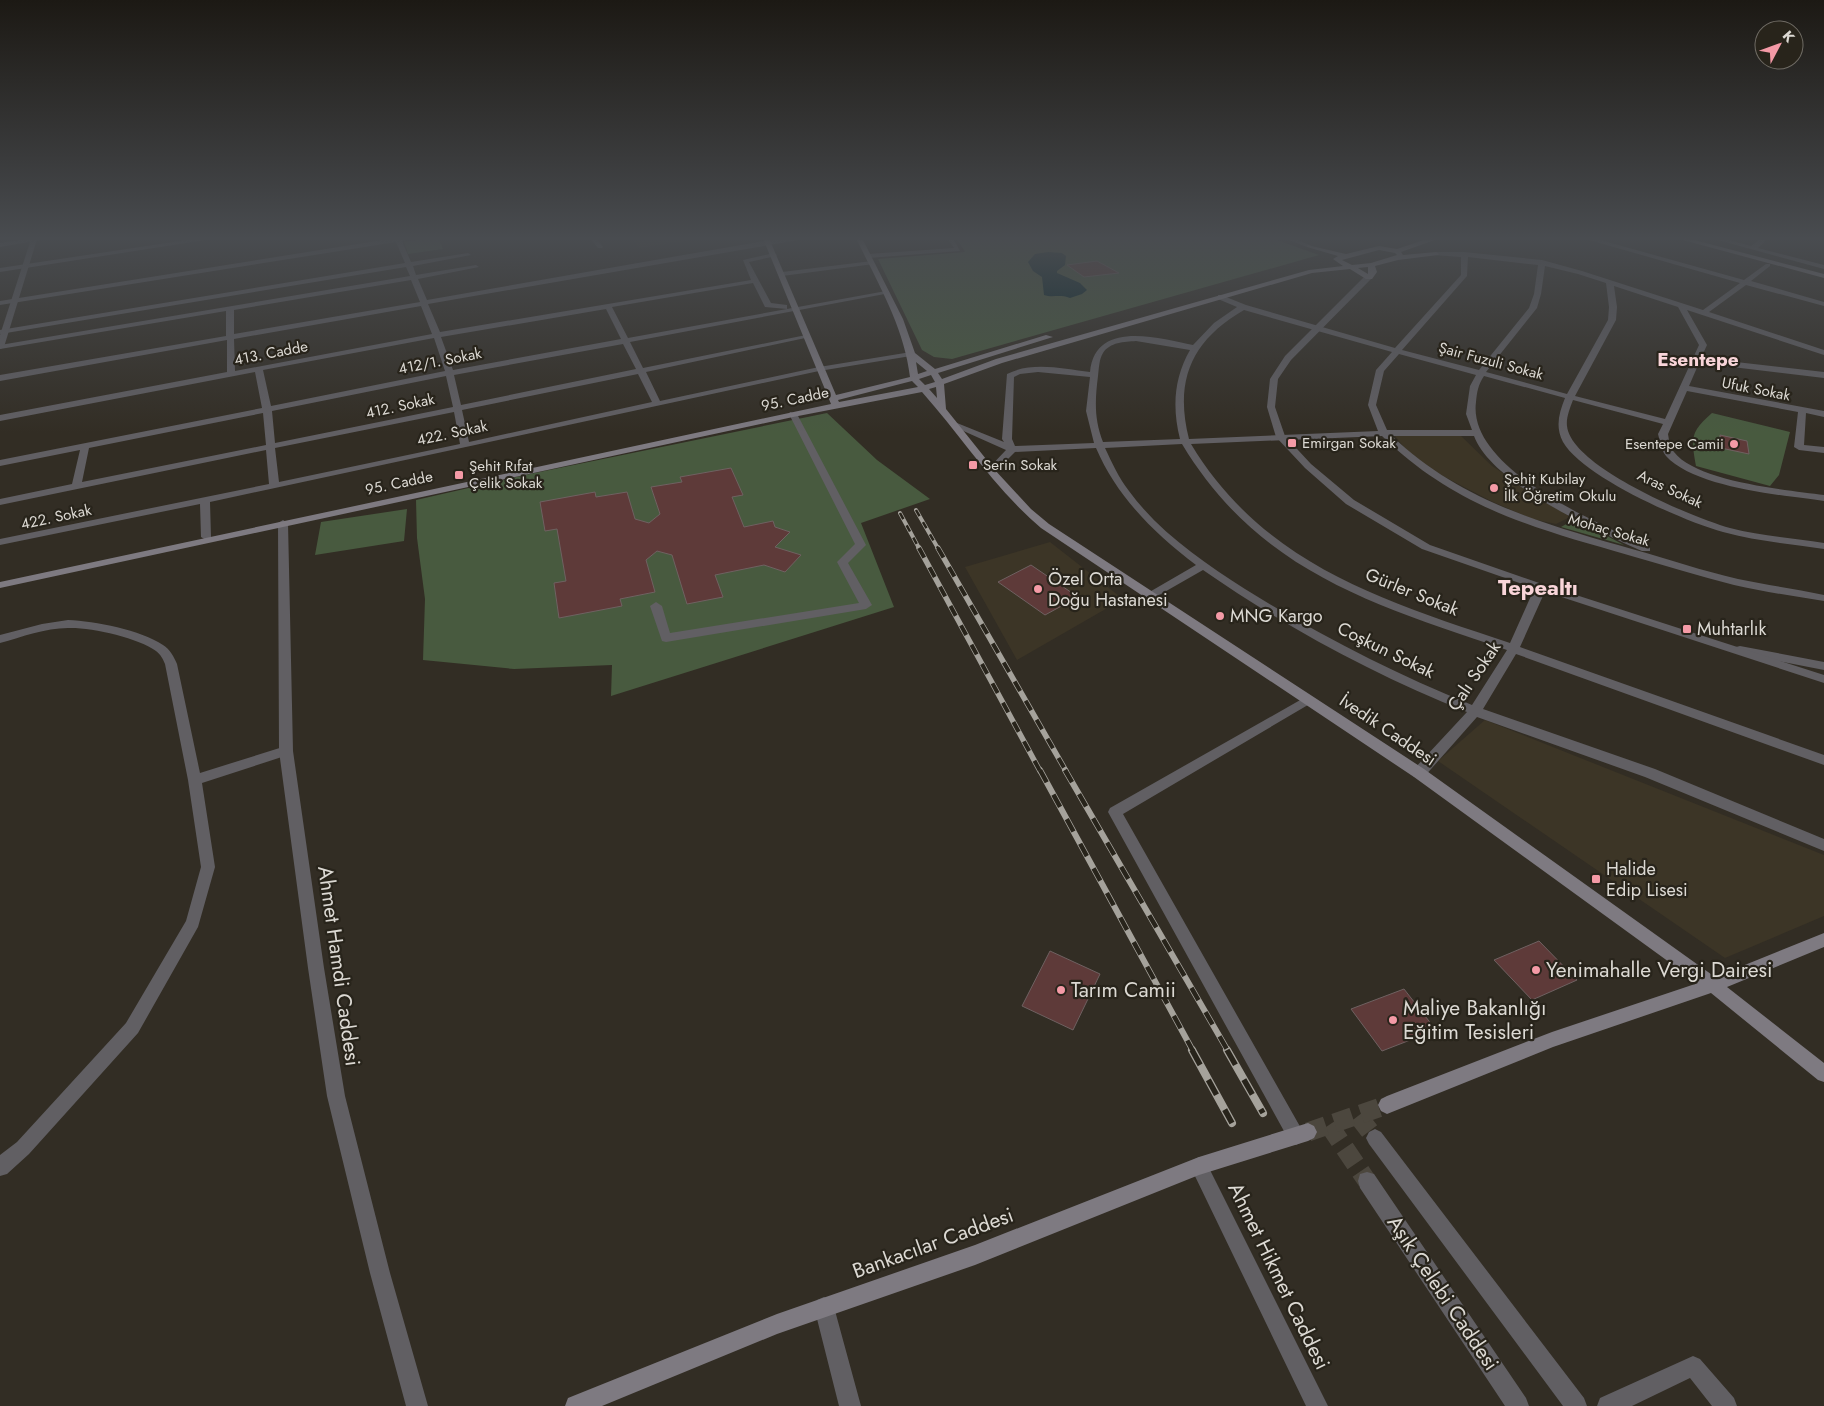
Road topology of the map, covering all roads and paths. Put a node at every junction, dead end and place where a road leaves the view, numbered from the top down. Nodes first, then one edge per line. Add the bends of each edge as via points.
1 (13, 302) edge
2 (187, 302) edge
3 (269, 302) edge
4 (437, 302) edge
5 (634, 302) edge
6 (766, 302) edge
7 (791, 302) edge
8 (836, 302) edge
9 (890, 302) edge
10 (1177, 302) edge
11 (1205, 302) edge
12 (1231, 302) edge
13 (1343, 302) edge
14 (1441, 302) edge
15 (1536, 302) edge
16 (1612, 302) edge
17 (1668, 302) edge
18 (1719, 302) edge
19 (424, 304) junction
20 (608, 306) junction
21 (1682, 306) junction
22 (1243, 307) junction
23 (230, 308) junction
24 (794, 309) junction
25 (1704, 313) junction
26 (1315, 329) junction
27 (3, 332) edge
28 (1098, 332) junction
29 (437, 335) junction
30 (806, 337) junction
31 (230, 338) junction
32 (624, 339) junction
33 (1116, 340) junction
34 (0, 347) edge
35 (1194, 348) junction
36 (1398, 350) junction
37 (1824, 353) edge
38 (911, 354) junction
39 (1697, 360) junction
40 (259, 369) junction
41 (819, 369) junction
42 (638, 370) junction
43 (933, 371) junction
44 (450, 373) junction
45 (1484, 373) junction
46 (231, 375) junction
47 (1094, 375) junction
48 (1824, 375) edge
49 (0, 378) edge
50 (914, 378) junction
51 (942, 384) junction
52 (1684, 388) junction
53 (922, 389) junction
54 (1570, 397) junction
55 (833, 402) junction
56 (657, 403) junction
57 (457, 408) junction
58 (942, 409) junction
59 (267, 410) junction
60 (1802, 412) junction
61 (793, 414) junction
62 (1824, 414) edge
63 (0, 418) edge
64 (1668, 423) junction
65 (954, 425) junction
66 (1384, 433) junction
67 (1476, 433) junction
68 (1281, 437) junction
69 (1186, 442) junction
70 (465, 444) junction
71 (85, 446) junction
72 (1101, 446) junction
73 (271, 447) junction
74 (1012, 449) junction
75 (1824, 450) edge
76 (0, 464) edge
77 (991, 471) junction
78 (274, 486) junction
79 (76, 487) junction
80 (1824, 498) edge
81 (205, 500) junction
82 (0, 502) edge
83 (283, 520) junction
84 (206, 537) junction
85 (0, 542) edge
86 (1824, 546) edge
87 (1674, 563) junction
88 (1202, 566) junction
89 (0, 578) edge
90 (0, 585) edge
91 (1541, 587) junction
92 (1150, 596) junction
93 (1824, 598) edge
94 (656, 606) dead end
95 (0, 639) edge
96 (1514, 648) junction
97 (1738, 649) junction
98 (1824, 666) edge
99 (1824, 679) edge
100 (1309, 700) junction
101 (1475, 711) junction
102 (286, 751) junction
103 (1824, 760) edge
104 (1419, 773) junction
105 (195, 780) junction
106 (1824, 845) edge
107 (1824, 940) edge
108 (1713, 985) junction
109 (1824, 1074) edge
110 (1387, 1105) tunnel mouth
111 (1302, 1134) joint
112 (1375, 1138) tunnel mouth
113 (1199, 1166) junction
114 (0, 1167) edge
115 (1367, 1181) tunnel mouth
116 (824, 1307) junction
117 (417, 1406) edge
118 (576, 1406) edge
119 (850, 1406) edge
120 (1317, 1406) edge
121 (1518, 1406) edge
122 (1576, 1406) edge
123 (1608, 1406) edge
124 (1726, 1406) edge

1 - 27 street
2 - 27 street
3 - 23 street
4 - 19 street
5 - 20 street, 413. Cadde
6 - 24 street via 768,305
7 - 24 main road
8 - 24 street, 412/1. Sokak
9 - 38 main road, İvedik Caddesi
10 - 43 main road
11 - 28 main road
12 - 22 street, Şair Fuzuli Sokak
13 - 26 street
14 - 36 street, Mohaç Sokak
15 - 45 street
16 - 54 street, Aras Sokak via 1613,319
17 - 21 street
18 - 25 street
19 - 29 street
19 - 31 street
20 - 29 street, 413. Cadde
20 - 32 street
21 - 25 street
21 - 39 street via 1703,345
22 - 26 street, Şair Fuzuli Sokak
22 - 35 street, Gürler Sokak via 1212,328
23 - 31 street
23 - 34 street
24 - 30 main road
24 - 32 street, 412/1. Sokak
25 - 37 street
26 - 36 street, Şair Fuzuli Sokak
26 - 68 street via 1274,379 1271,407
27 - 34 street
28 - 33 street
28 - 51 main road via 967,371
29 - 40 street, 413. Cadde
29 - 44 street
30 - 41 main road
30 - 42 street, 412. Sokak
31 - 46 street
31 - 49 street
32 - 42 street
32 - 44 street, 412/1. Sokak
33 - 35 street via 1138,339
33 - 47 street, Coşkun Sokak via 1104,345 1096,356
35 - 69 street, Gürler Sokak via 1185,365 1177,396
36 - 45 street, Şair Fuzuli Sokak
36 - 66 street, Mohaç Sokak via 1380,370 1372,405
38 - 41 street, 422. Sokak
38 - 43 main road
38 - 50 main road, İvedik Caddesi
39 - 48 street
39 - 52 street
40 - 46 street, 413. Cadde
40 - 59 street
41 - 55 main road
41 - 56 street, 422. Sokak
42 - 56 street
42 - 57 street, 412. Sokak
43 - 50 main road
43 - 51 main road
44 - 57 street
44 - 59 street, 412/1. Sokak
45 - 54 street, Şair Fuzuli Sokak
45 - 67 street via 1474,385 1469,407
46 - 63 street, 413. Cadde
47 - 72 street, Coşkun Sokak via 1091,418
47 - 74 street via 1030,369 1016,371 1010,376 1007,439
50 - 53 main road, İvedik Caddesi
50 - 55 main road, 95. Cadde
51 - 53 main road
51 - 58 main road
52 - 60 street, Ufuk Sokak
52 - 64 street
53 - 55 main road, 95. Cadde
53 - 58 main road, İvedik Caddesi
54 - 64 street, Şair Fuzuli Sokak
54 - 86 street, Aras Sokak via 1562,427 1568,444 1603,474 1665,507 1726,530
55 - 61 main road, 95. Cadde
55 - 83 main road, 95. Cadde
56 - 70 street, 422. Sokak
57 - 70 street
57 - 73 street, 412. Sokak
58 - 65 main road, İvedik Caddesi
59 - 71 street, 412/1. Sokak
59 - 73 street
60 - 62 street, Ufuk Sokak
60 - 75 street via 1799,447
61 - 83 main road, 95. Cadde
61 - 94 street via 861,545 842,562 866,605 666,638
64 - 80 street via 1663,434 1670,453 1687,467 1718,479 1765,490
65 - 74 street
65 - 77 main road, İvedik Caddesi
66 - 67 street
66 - 68 street
66 - 87 street, Mohaç Sokak via 1410,458 1458,491 1508,514
67 - 87 street via 1496,462 1526,486 1578,518
68 - 69 street
68 - 91 street via 1308,466 1350,502 1426,547
69 - 72 street
69 - 96 street, Gürler Sokak via 1218,490 1279,548 1328,576 1379,598
70 - 78 street, 422. Sokak
71 - 76 street, 412/1. Sokak
71 - 79 street
72 - 74 street
72 - 88 street, Coşkun Sokak via 1132,501
73 - 78 street
73 - 79 street, 412. Sokak
74 - 77 street
77 - 92 main road, İvedik Caddesi via 1045,526
78 - 81 street, 422. Sokak
79 - 82 street, 412. Sokak
81 - 84 street
81 - 85 street, 422. Sokak
83 - 84 main road, 95. Cadde
83 - 102 street, Ahmet Hamdi Caddesi
84 - 89 main road, 95. Cadde
84 - 90 main road, 95. Cadde
87 - 93 street, Mohaç Sokak via 1737,582
88 - 92 street
88 - 101 street, Coşkun Sokak via 1298,626 1364,661
91 - 96 street, Çalı Sokak
91 - 97 street
92 - 100 main road, İvedik Caddesi
95 - 105 street via 69,624 125,635 160,648 171,664
96 - 101 street, Çalı Sokak
96 - 103 street, Gürler Sokak via 1705,714
97 - 98 street
97 - 99 street
100 - 104 main road, İvedik Caddesi
100 - 111 street via 1115,812
101 - 104 street, Çalı Sokak
101 - 106 street, Coşkun Sokak via 1649,773
102 - 105 street
102 - 117 street, Ahmet Hamdi Caddesi via 336,1096
104 - 108 main road, İvedik Caddesi
105 - 114 street via 208,867 193,922 132,1028 23,1148
107 - 108 main road
108 - 109 main road, İvedik Caddesi
108 - 110 main road via 1552,1040
111 - 113 main road, Bankacılar Caddesi
112 - 122 street
113 - 116 main road, Bankacılar Caddesi via 975,1255
113 - 120 street, Ahmet Hikmet Caddesi
115 - 121 street, Aşık Çelebi Caddesi
116 - 118 main road, Bankacılar Caddesi
116 - 119 street
123 - 124 street via 1693,1366

